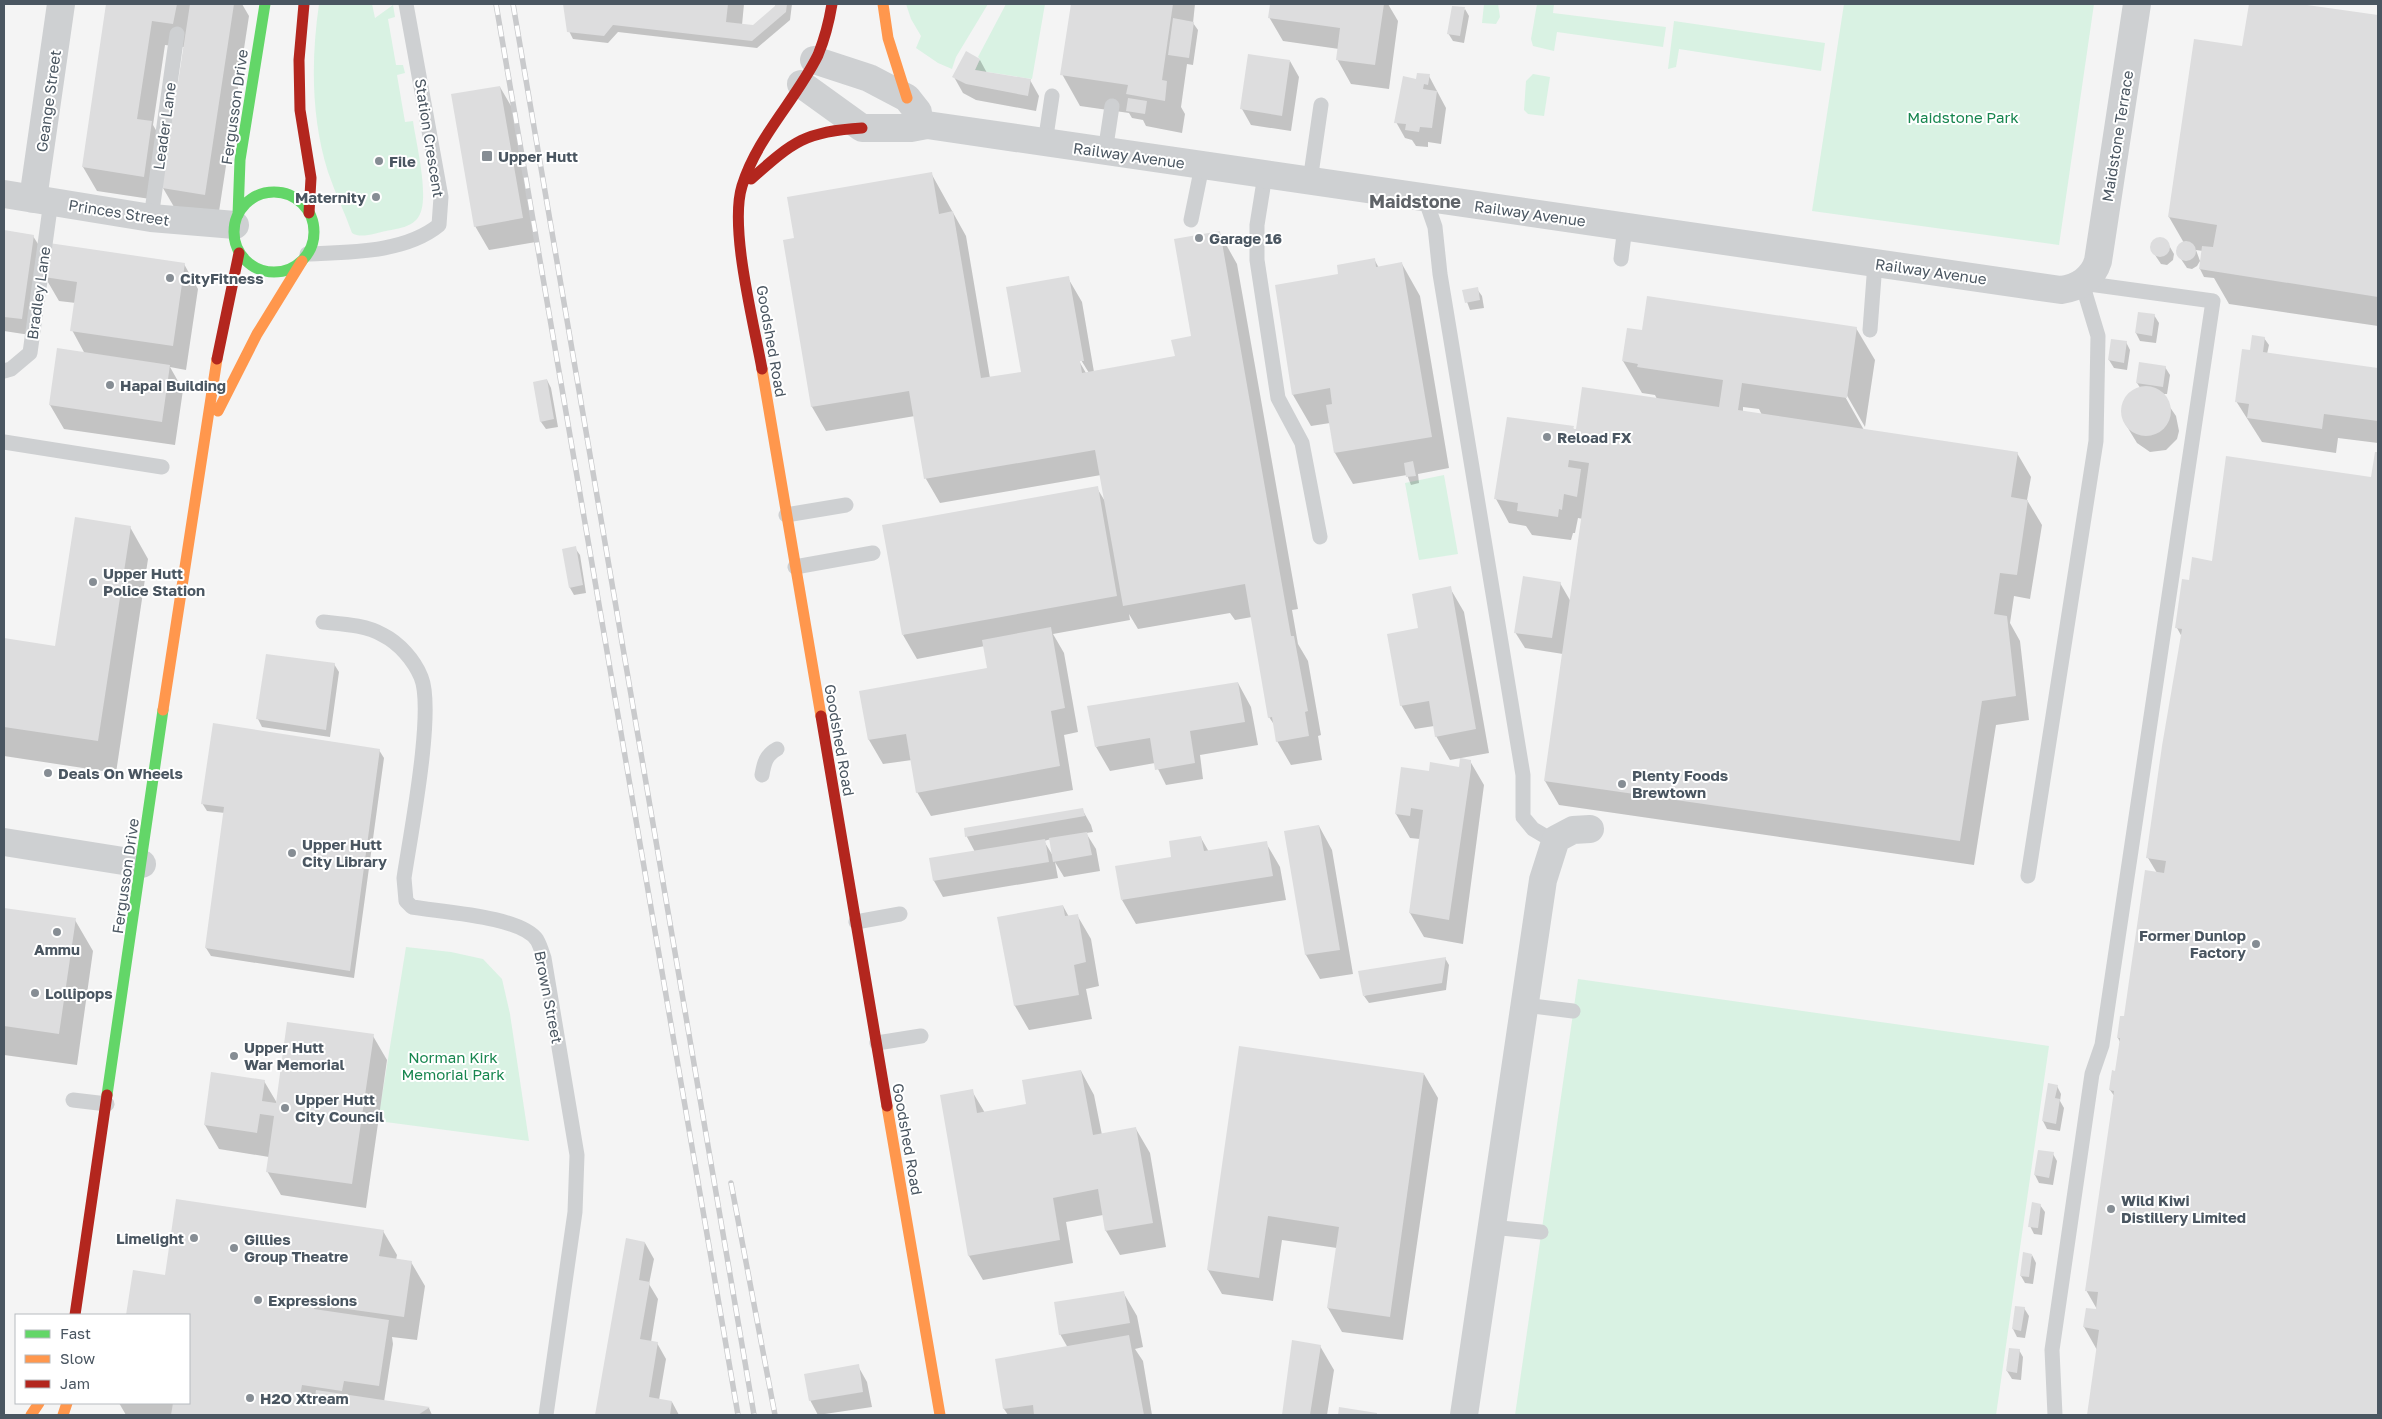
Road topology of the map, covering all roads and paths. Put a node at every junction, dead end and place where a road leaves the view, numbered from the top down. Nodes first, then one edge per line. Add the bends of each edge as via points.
1 (61, 4) edge
2 (265, 4) edge
3 (304, 4) edge
4 (406, 4) edge
5 (832, 4) edge
6 (883, 4) edge
7 (2137, 4) edge
8 (177, 34) dead end
9 (814, 60) junction
10 (801, 84) junction
11 (1052, 96) dead end
12 (908, 98) junction
13 (1320, 105) dead end
14 (1112, 106) dead end
15 (927, 124) junction
16 (862, 128) junction
17 (1045, 143) junction
18 (1105, 152) junction
19 (1202, 166) junction
20 (1265, 175) junction
21 (1310, 181) junction
22 (742, 187) junction
23 (4, 194) edge
24 (1424, 198) junction
25 (42, 200) junction
26 (309, 213) junction
27 (151, 218) junction
28 (236, 220) junction
29 (1191, 220) dead end
30 (1625, 227) junction
31 (239, 253) junction
32 (304, 258) junction
33 (1621, 259) dead end
34 (1875, 262) junction
35 (2089, 275) junction
36 (1870, 330) dead end
37 (4, 371) edge
38 (4, 442) edge
39 (205, 442) junction
40 (162, 467) dead end
41 (846, 504) dead end
42 (786, 515) junction
43 (1320, 537) dead end
44 (873, 554) dead end
45 (795, 567) junction
46 (324, 622) dead end
47 (777, 749) dead end
48 (762, 775) dead end
49 (1590, 828) dead end
50 (4, 842) edge
51 (1555, 842) junction
52 (142, 864) junction
53 (2028, 876) dead end
54 (900, 914) dead end
55 (856, 922) junction
56 (1524, 1005) junction
57 (1573, 1011) dead end
58 (922, 1036) dead end
59 (877, 1043) junction
60 (73, 1100) dead end
61 (107, 1104) junction
62 (1491, 1226) junction
63 (1541, 1232) dead end
64 (75, 1314) edge
65 (38, 1404) edge
66 (31, 1415) edge
67 (546, 1415) edge
68 (940, 1415) edge
69 (1464, 1415) edge
70 (2055, 1415) edge

1 - 25 street, Geange Street
2 - 28 main road, Fergusson Drive via 240,160
3 - 26 main road via 298,60 300,110 311,178
4 - 32 lane, Station Crescent via 441,197 439,225 420,238 371,250
5 - 9 main road, Goodshed Road via 826,34
6 - 12 main road via 888,38
7 - 35 street, Maidstone Terrace
8 - 27 lane, Leader Lane
9 - 10 main road, Goodshed Road
9 - 12 street via 869,78
10 - 16 street
10 - 22 main road, Goodshed Road via 752,162
11 - 17 lane
12 - 15 street
13 - 21 lane
14 - 18 lane
15 - 16 street, Railway Avenue via 911,128
15 - 17 street, Railway Avenue
16 - 22 main road via 830,129 796,140
17 - 18 street, Railway Avenue
18 - 19 street, Railway Avenue
19 - 20 street, Railway Avenue
19 - 29 lane
20 - 21 street, Railway Avenue
20 - 43 lane via 1258,219 1257,260 1278,398 1302,442
21 - 24 street, Railway Avenue
22 - 42 main road, Goodshed Road via 739,210 741,252
23 - 25 street, Princes Street
24 - 30 street, Railway Avenue
24 - 51 lane via 1435,226 1440,274 1523,775 1523,817 1533,829
25 - 27 street, Princes Street
25 - 37 lane, Bradley Lane via 30,353
26 - 28 main road via 287,194 272,192 246,203
26 - 32 main road via 314,234
27 - 28 street, Princes Street
28 - 31 main road via 234,235
30 - 33 lane
30 - 34 street, Railway Avenue
31 - 32 main road via 252,266 269,272 287,270
31 - 39 main road, Fergusson Drive via 217,357
32 - 39 main road, Fergusson Drive via 242,361
34 - 35 street, Railway Avenue via 2051,289 2068,289
34 - 36 lane
35 - 53 lane via 2098,336 2096,441
35 - 70 lane via 2213,301 2102,1045 2092,1074 2052,1350
38 - 40 lane
39 - 52 main road, Fergusson Drive
41 - 42 lane
42 - 45 main road, Goodshed Road
44 - 45 lane
45 - 55 main road, Goodshed Road
46 - 67 lane, Brown Street via 383,634 405,652 422,677 425,703 423,741 404,878 406,901 412,907 502,921 522,929 536,939 544,958 577,1155 575,1212
47 - 48 lane via 765,760
49 - 51 street via 1573,830
50 - 52 street
51 - 56 street via 1543,880
52 - 61 main road, Fergusson Drive
54 - 55 lane
55 - 59 main road, Goodshed Road
56 - 57 lane
56 - 62 street
58 - 59 lane
59 - 68 main road, Goodshed Road
60 - 61 lane
61 - 64 main road, Fergusson Drive
62 - 63 lane
62 - 69 street
65 - 66 main road

